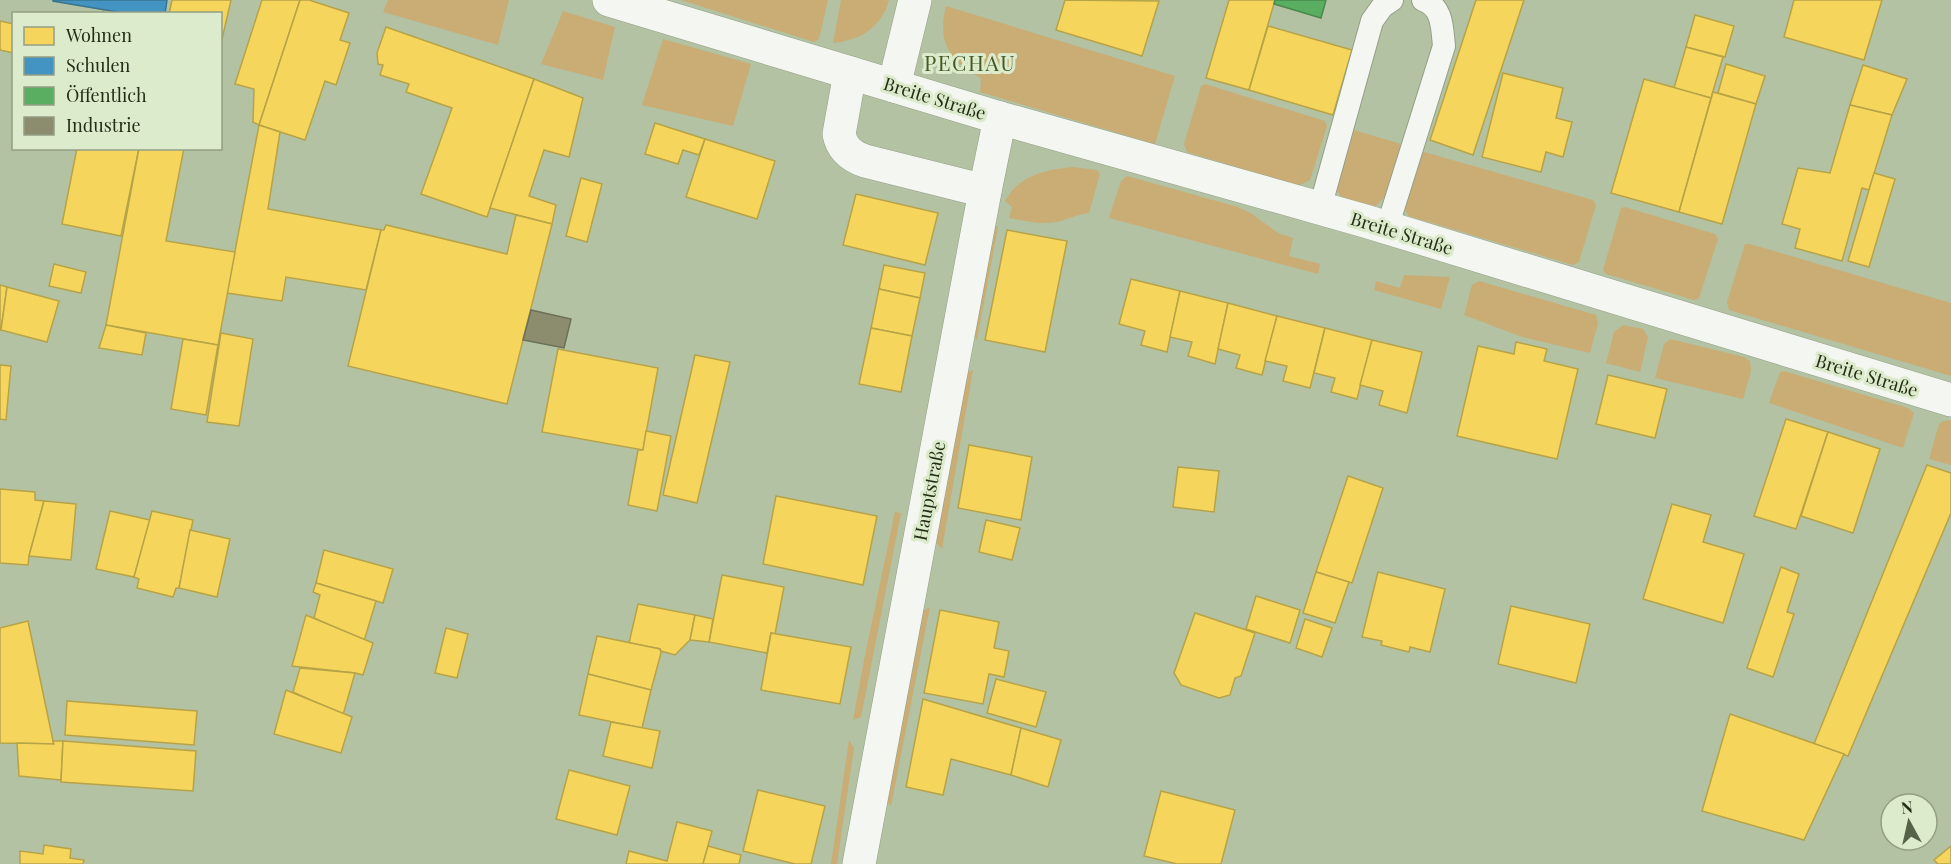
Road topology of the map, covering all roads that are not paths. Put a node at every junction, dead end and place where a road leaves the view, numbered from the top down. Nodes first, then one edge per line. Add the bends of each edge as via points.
1 (609, 0) edge
2 (915, 0) edge
3 (1392, 0) edge
4 (1424, 0) edge
5 (850, 74) junction
6 (894, 86) junction
7 (1000, 118) junction
8 (985, 191) junction
9 (1320, 208) junction
10 (1387, 228) junction
11 (1951, 400) edge
12 (859, 864) edge

1 - 5 street, Breite Straße
2 - 6 street
3 - 9 lane via 1372,21
4 - 10 lane via 1441,16 1444,46
5 - 6 street, Breite Straße
5 - 8 street via 840,134 847,151 865,161
6 - 7 street, Breite Straße
7 - 8 street, Hauptstraße
7 - 9 street, Breite Straße
8 - 12 street, Hauptstraße
9 - 10 street, Breite Straße
10 - 11 street, Breite Straße

